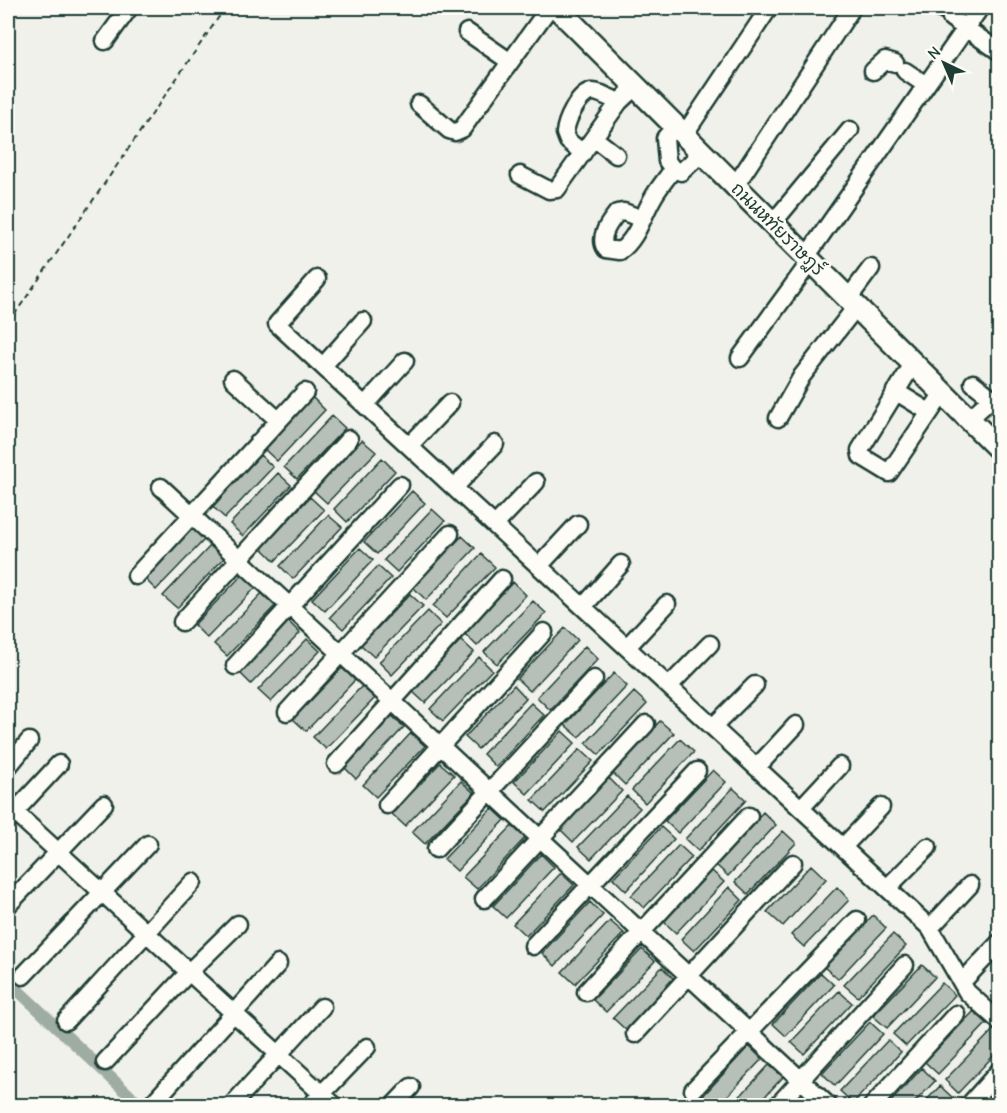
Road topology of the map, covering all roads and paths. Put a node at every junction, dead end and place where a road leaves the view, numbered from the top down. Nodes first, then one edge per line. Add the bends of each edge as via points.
1 (129, 8) edge
2 (225, 8) edge
3 (549, 8) edge
4 (557, 8) edge
5 (769, 8) edge
6 (852, 8) edge
7 (980, 8) edge
8 (943, 11) edge
9 (966, 28) junction
10 (467, 32) dead end
11 (105, 41) dead end
12 (999, 52) edge
13 (510, 61) junction
14 (873, 71) dead end
15 (926, 85) junction
16 (635, 87) junction
17 (619, 102) junction
18 (419, 104) dead end
19 (850, 130) dead end
20 (679, 131) junction
21 (594, 138) junction
22 (583, 153) junction
23 (702, 153) junction
24 (616, 155) dead end
25 (674, 169) junction
26 (520, 175) dead end
27 (735, 186) junction
28 (642, 219) dead end
29 (772, 224) junction
30 (808, 260) junction
31 (871, 268) dead end
32 (317, 279) dead end
33 (852, 303) junction
34 (363, 321) dead end
35 (8, 324) edge
36 (740, 358) dead end
37 (405, 361) dead end
38 (913, 364) junction
39 (323, 366) junction
40 (233, 379) dead end
41 (973, 383) dead end
42 (895, 390) junction
43 (305, 392) dead end
44 (943, 393) junction
45 (996, 399) edge
46 (450, 403) dead end
47 (365, 405) junction
48 (929, 412) junction
49 (778, 418) dead end
50 (969, 419) junction
51 (278, 420) junction
52 (349, 439) dead end
53 (997, 441) edge
54 (495, 444) dead end
55 (409, 446) junction
56 (536, 482) dead end
57 (400, 485) dead end
58 (161, 487) dead end
59 (454, 488) junction
60 (191, 515) junction
61 (495, 525) junction
62 (578, 525) dead end
63 (450, 534) dead end
64 (239, 559) junction
65 (621, 564) dead end
66 (539, 566) junction
67 (136, 576) dead end
68 (502, 579) dead end
69 (667, 604) dead end
70 (290, 606) junction
71 (583, 607) junction
72 (182, 622) dead end
73 (544, 632) dead end
74 (710, 644) dead end
75 (627, 647) junction
76 (341, 653) junction
77 (235, 666) dead end
78 (594, 679) dead end
79 (754, 685) dead end
80 (669, 686) junction
81 (392, 701) junction
82 (287, 712) dead end
83 (646, 724) dead end
84 (796, 725) dead end
85 (713, 727) junction
86 (28, 741) dead end
87 (441, 746) junction
88 (59, 764) dead end
89 (336, 764) dead end
90 (840, 766) dead end
91 (8, 767) edge
92 (757, 767) junction
93 (697, 771) dead end
94 (489, 791) junction
95 (104, 804) dead end
96 (387, 805) dead end
97 (881, 807) dead end
98 (801, 808) junction
99 (10, 813) edge
100 (749, 816) dead end
101 (541, 838) junction
102 (148, 844) dead end
103 (843, 847) junction
104 (928, 847) dead end
105 (436, 849) dead end
106 (58, 851) junction
107 (793, 863) dead end
108 (193, 882) dead end
109 (590, 884) junction
110 (970, 885) dead end
111 (887, 888) junction
112 (103, 891) junction
113 (484, 899) dead end
114 (8, 905) edge
115 (857, 920) dead end
116 (238, 924) dead end
117 (930, 928) junction
118 (146, 931) junction
119 (641, 932) junction
120 (999, 942) edge
121 (533, 946) dead end
122 (278, 964) dead end
123 (905, 965) dead end
124 (190, 971) junction
125 (24, 976) dead end
126 (689, 976) junction
127 (962, 982) junction
128 (586, 992) dead end
129 (322, 1007) dead end
130 (234, 1012) junction
131 (956, 1014) dead end
132 (66, 1021) dead end
133 (999, 1022) edge
134 (749, 1031) junction
135 (635, 1035) dead end
136 (367, 1047) dead end
137 (278, 1053) junction
138 (105, 1062) dead end
139 (999, 1070) edge
140 (801, 1079) junction
141 (411, 1087) dead end
142 (693, 1090) dead end
143 (322, 1093) junction
144 (153, 1104) dead end
145 (231, 1106) edge
146 (310, 1106) edge
147 (335, 1106) edge
148 (393, 1106) edge
149 (777, 1106) edge
150 (829, 1106) edge
151 (872, 1106) edge
152 (968, 1106) edge

1 - 11 street
2 - 35 path
3 - 13 street
4 - 16 main road, ถนนหทัยราษฎร์
5 - 20 street
6 - 27 street
7 - 9 street
8 - 9 street
9 - 12 street
9 - 15 street
10 - 13 street
13 - 18 street via 462,129 449,130
14 - 15 street via 885,60
15 - 30 street
16 - 17 street
16 - 20 main road, ถนนหทัยราษฎร์
17 - 21 street
17 - 22 street via 596,92 581,99 565,133 568,141
19 - 29 street
20 - 23 main road, ถนนหทัยราษฎร์
20 - 25 street via 665,138 667,160
21 - 22 street
21 - 24 street
22 - 26 street via 557,189 549,190
23 - 25 street via 681,172
23 - 27 main road, ถนนหทัยราษฎร์
25 - 28 street
27 - 29 main road, ถนนหทัยราษฎร์
29 - 30 main road, ถนนหทัยราษฎร์
30 - 33 main road, ถนนหทัยราษฎร์
30 - 36 street
31 - 33 street
32 - 39 street via 277,324
33 - 38 main road, ถนนหทัยราษฎร์
33 - 49 street
34 - 39 street
37 - 47 street
38 - 42 street
38 - 44 main road, ถนนหทัยราษฎร์
39 - 47 street
40 - 51 street
41 - 45 street
42 - 48 street
42 - 48 street via 858,453 885,472 892,470
43 - 51 street
44 - 48 street
44 - 50 main road, ถนนหทัยราษฎร์
45 - 50 street
46 - 55 street
47 - 55 street
50 - 53 main road, ถนนหทัยราษฎร์
51 - 60 street
52 - 64 street
54 - 59 street
55 - 59 street
56 - 61 street
57 - 70 street
58 - 60 street
59 - 61 street
60 - 64 street
60 - 67 street
61 - 66 street
62 - 66 street
63 - 76 street
64 - 70 street
64 - 72 street
65 - 71 street
66 - 71 street
68 - 81 street
69 - 75 street
70 - 76 street
70 - 77 street
71 - 75 street
73 - 87 street
74 - 80 street
75 - 80 street
76 - 81 street
76 - 82 street
78 - 94 street
79 - 85 street
80 - 85 street
81 - 87 street
81 - 89 street
83 - 101 street
84 - 92 street
85 - 92 street
86 - 91 street
87 - 94 street
87 - 96 street
88 - 99 street
90 - 98 street
92 - 98 street
93 - 109 street
94 - 101 street
94 - 105 street
95 - 106 street
97 - 103 street
98 - 103 street
99 - 106 street
100 - 119 street
101 - 109 street
101 - 113 street
102 - 112 street
103 - 111 street
104 - 111 street
106 - 112 street
106 - 114 street
107 - 126 street
108 - 118 street
109 - 119 street
109 - 121 street
110 - 117 street
111 - 117 street
112 - 118 street
112 - 125 street
115 - 134 street
116 - 124 street
117 - 127 street
118 - 124 street
118 - 132 street
119 - 126 street
119 - 128 street
120 - 127 street
122 - 130 street
123 - 140 street
124 - 130 street
124 - 138 street
126 - 134 street
126 - 135 street
127 - 133 street via 967,992
129 - 137 street
130 - 137 street
130 - 144 street
131 - 151 street
134 - 140 street
134 - 142 street
136 - 143 street
137 - 143 street
137 - 145 street
139 - 152 street
140 - 149 street
140 - 150 street
141 - 148 street
143 - 146 street
143 - 147 street

